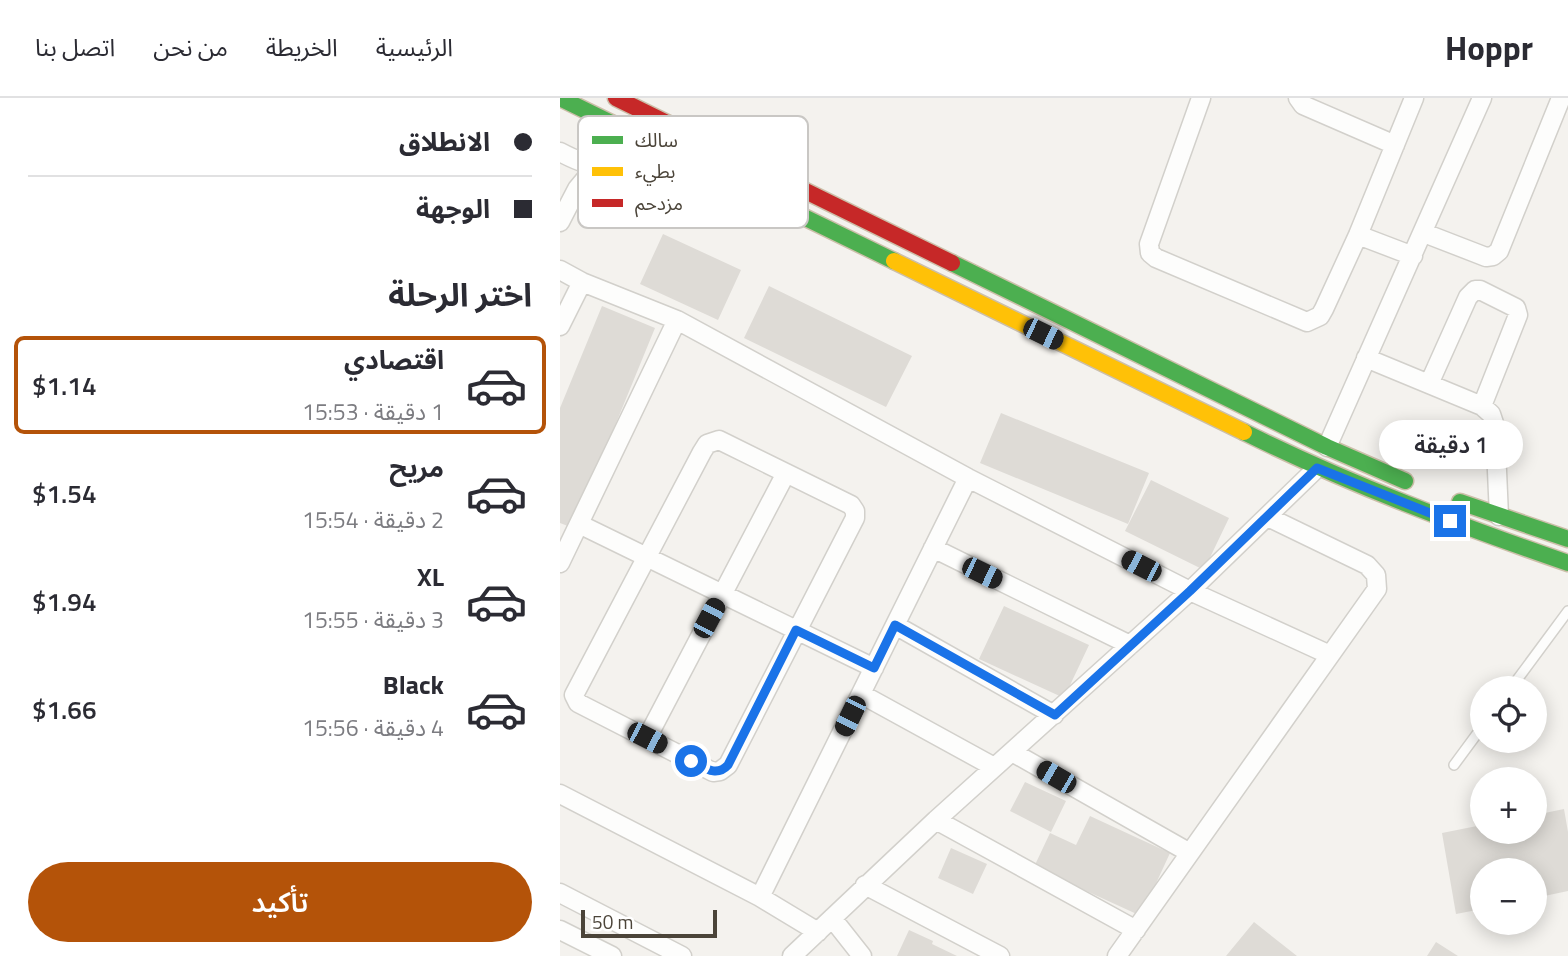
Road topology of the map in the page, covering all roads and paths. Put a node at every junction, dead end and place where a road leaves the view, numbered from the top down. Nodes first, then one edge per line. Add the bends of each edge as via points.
1 (560, 98) edge
2 (616, 98) edge
3 (1201, 98) edge
4 (1298, 98) edge
5 (1414, 98) edge
6 (1482, 98) edge
7 (1561, 98) edge
8 (596, 116) edge
9 (653, 116) edge
10 (1395, 145) junction
11 (560, 152) edge
12 (578, 161) edge
13 (578, 188) edge
14 (808, 192) edge
15 (808, 220) edge
16 (560, 222) edge
17 (1423, 233) junction
18 (1358, 235) junction
19 (1413, 256) junction
20 (560, 270) edge
21 (582, 282) junction
22 (677, 320) junction
23 (560, 326) edge
24 (1366, 358) junction
25 (1429, 384) junction
26 (1482, 406) junction
27 (1327, 447) junction
28 (1317, 468) junction
29 (786, 473) junction
30 (968, 478) junction
31 (1415, 485) dead end
32 (1451, 498) dead end
33 (1499, 516) junction
34 (1268, 517) junction
35 (579, 524) junction
36 (1568, 539) edge
37 (933, 548) junction
38 (645, 557) junction
39 (560, 563) edge
40 (1568, 563) edge
41 (1190, 591) junction
42 (722, 594) junction
43 (1568, 611) edge
44 (895, 625) junction
45 (796, 630) junction
46 (1130, 645) junction
47 (1330, 655) junction
48 (874, 668) junction
49 (1520, 676) edge
50 (861, 694) junction
51 (1055, 715) junction
52 (647, 738) junction
53 (1470, 743) edge
54 (1012, 751) junction
55 (1454, 765) dead end
56 (994, 767) junction
57 (560, 794) edge
58 (936, 820) junction
59 (1190, 853) junction
60 (865, 885) junction
61 (560, 893) edge
62 (760, 897) junction
63 (832, 918) junction
64 (560, 930) edge
65 (1136, 930) junction
66 (818, 932) junction
67 (612, 956) edge
68 (682, 956) edge
69 (792, 956) edge
70 (862, 956) edge
71 (1000, 956) edge
72 (1117, 956) edge

1 - 8 highway
2 - 9 highway
3 - 18 street via 1149,244 1152,256 1307,322 1320,316
4 - 10 street via 1303,105
5 - 10 street
6 - 17 street
7 - 17 street via 1499,251 1486,257
10 - 18 street
11 - 12 street
13 - 16 street
14 - 27 highway
15 - 28 highway
17 - 19 street
18 - 19 street
19 - 24 street
20 - 21 street
21 - 22 street
21 - 23 street
22 - 30 street
22 - 35 street
24 - 25 street
24 - 27 street
25 - 26 street
25 - 26 street via 1468,298 1480,290 1516,308 1518,315
26 - 33 street via 1495,426
27 - 31 highway
28 - 34 street
28 - 40 highway
29 - 38 street via 727,443 713,441 702,452
29 - 42 street
29 - 45 street via 855,511 851,527
30 - 37 street
30 - 41 street
32 - 33 highway
33 - 36 highway
34 - 41 street
34 - 47 street via 1367,565 1376,575 1377,589
35 - 38 street
35 - 39 street
37 - 44 street
37 - 46 street
38 - 42 street
38 - 52 street via 574,695 578,704
41 - 46 street
41 - 47 street
42 - 45 street
42 - 52 street
43 - 49 lane
44 - 48 street
44 - 51 street
45 - 48 street
45 - 52 street via 723,770 713,772
46 - 51 street
47 - 59 street
48 - 50 street
50 - 56 street
50 - 62 street
51 - 54 street
53 - 55 lane
54 - 56 street
54 - 59 street
56 - 58 street
57 - 62 street
58 - 60 street
58 - 65 street
59 - 65 street
60 - 63 street
60 - 71 street
61 - 68 street
62 - 66 street
63 - 66 street
63 - 70 street
64 - 67 street
65 - 72 street
66 - 69 street

